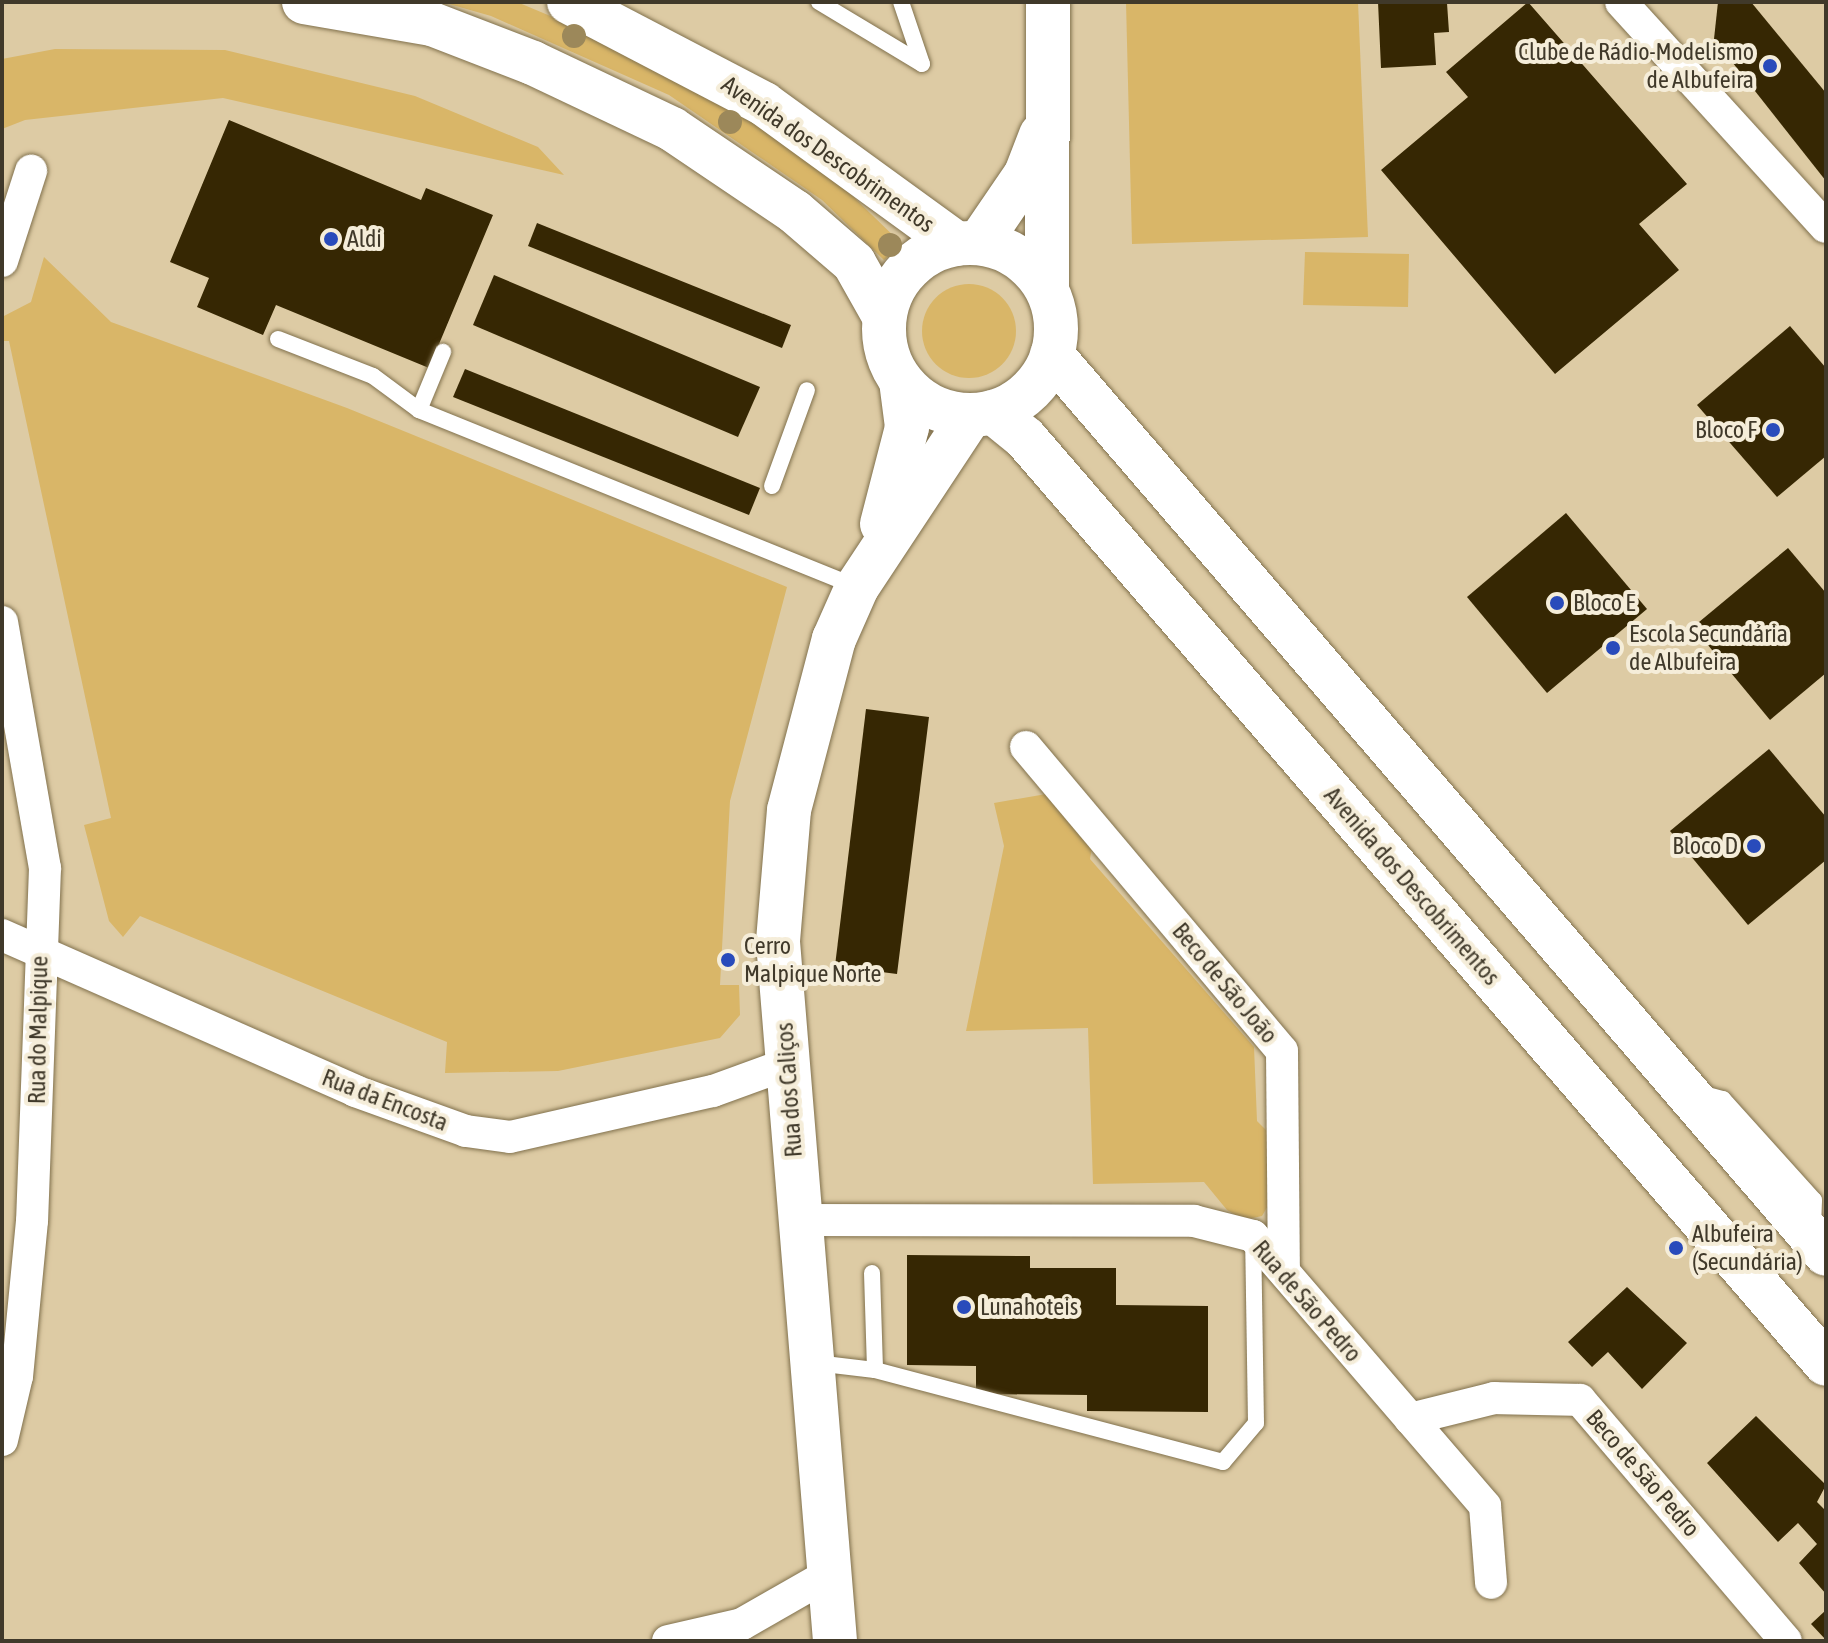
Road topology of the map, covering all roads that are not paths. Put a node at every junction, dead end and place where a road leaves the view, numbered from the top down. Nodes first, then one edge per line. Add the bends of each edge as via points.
1 (304, 2) edge
2 (569, 2) edge
3 (819, 2) edge
4 (901, 2) edge
5 (1048, 2) edge
6 (1621, 2) edge
7 (1045, 125) junction
8 (31, 171) dead end
9 (1826, 227) edge
10 (968, 244) junction
11 (2, 261) edge
12 (1047, 289) junction
13 (884, 316) junction
14 (278, 339) dead end
15 (443, 352) dead end
16 (1052, 355) junction
17 (901, 381) junction
18 (807, 390) dead end
19 (419, 410) junction
20 (982, 414) junction
21 (772, 486) dead end
22 (866, 570) junction
23 (2, 622) edge
24 (1026, 747) dead end
25 (2, 935) edge
26 (40, 947) junction
27 (787, 1064) junction
28 (799, 1220) junction
29 (1253, 1236) junction
30 (1819, 1246) edge
31 (1284, 1271) junction
32 (872, 1273) dead end
33 (812, 1364) junction
34 (1826, 1364) edge
35 (875, 1370) junction
36 (1410, 1419) junction
37 (2, 1440) edge
38 (831, 1573) junction
39 (1491, 1583) dead end
40 (668, 1641) edge
41 (835, 1641) edge
42 (1786, 1641) edge

1 - 13 main road via 432,24 533,63 672,129 795,212 854,263
2 - 10 main road, Avenida dos Descobrimentos via 764,104
3 - 4 lane via 922,64
5 - 7 main road
6 - 9 street
7 - 10 main road via 1026,174
7 - 12 main road
8 - 11 street
10 - 12 main road via 1018,257
10 - 13 main road via 917,260 890,294
12 - 16 main road via 1056,327
13 - 17 main road via 883,339
14 - 19 lane via 373,376
15 - 19 lane
16 - 20 main road via 1029,390
16 - 30 main road
17 - 20 main road via 920,400
17 - 22 main road, Rua dos Caliços via 907,427
18 - 21 lane
19 - 22 lane
20 - 22 main road, Rua dos Caliços
20 - 34 main road, Avenida dos Descobrimentos via 1025,438
22 - 27 main road, Rua dos Caliços via 834,639 789,810 778,941
23 - 26 street, Rua do Malpique via 43,831
24 - 31 street, Beco de São João via 1282,1051
25 - 26 street, Rua da Encosta
26 - 27 street, Rua da Encosta via 355,1091 466,1131 510,1137 713,1091
26 - 37 street, Rua do Malpique via 32,1221 17,1376
27 - 28 main road, Rua dos Caliços
28 - 29 street, Rua de São Pedro via 1194,1221
28 - 33 main road, Rua dos Caliços
29 - 31 street, Rua de São Pedro
29 - 35 lane via 1256,1423 1223,1462
31 - 36 street, Rua de São Pedro
32 - 35 lane
33 - 35 lane
33 - 38 main road, Rua dos Caliços
36 - 39 street, Rua de São Pedro via 1485,1506
36 - 42 street, Beco de São Pedro via 1494,1398 1580,1400
38 - 40 street via 742,1624
38 - 41 main road, Rua dos Caliços

